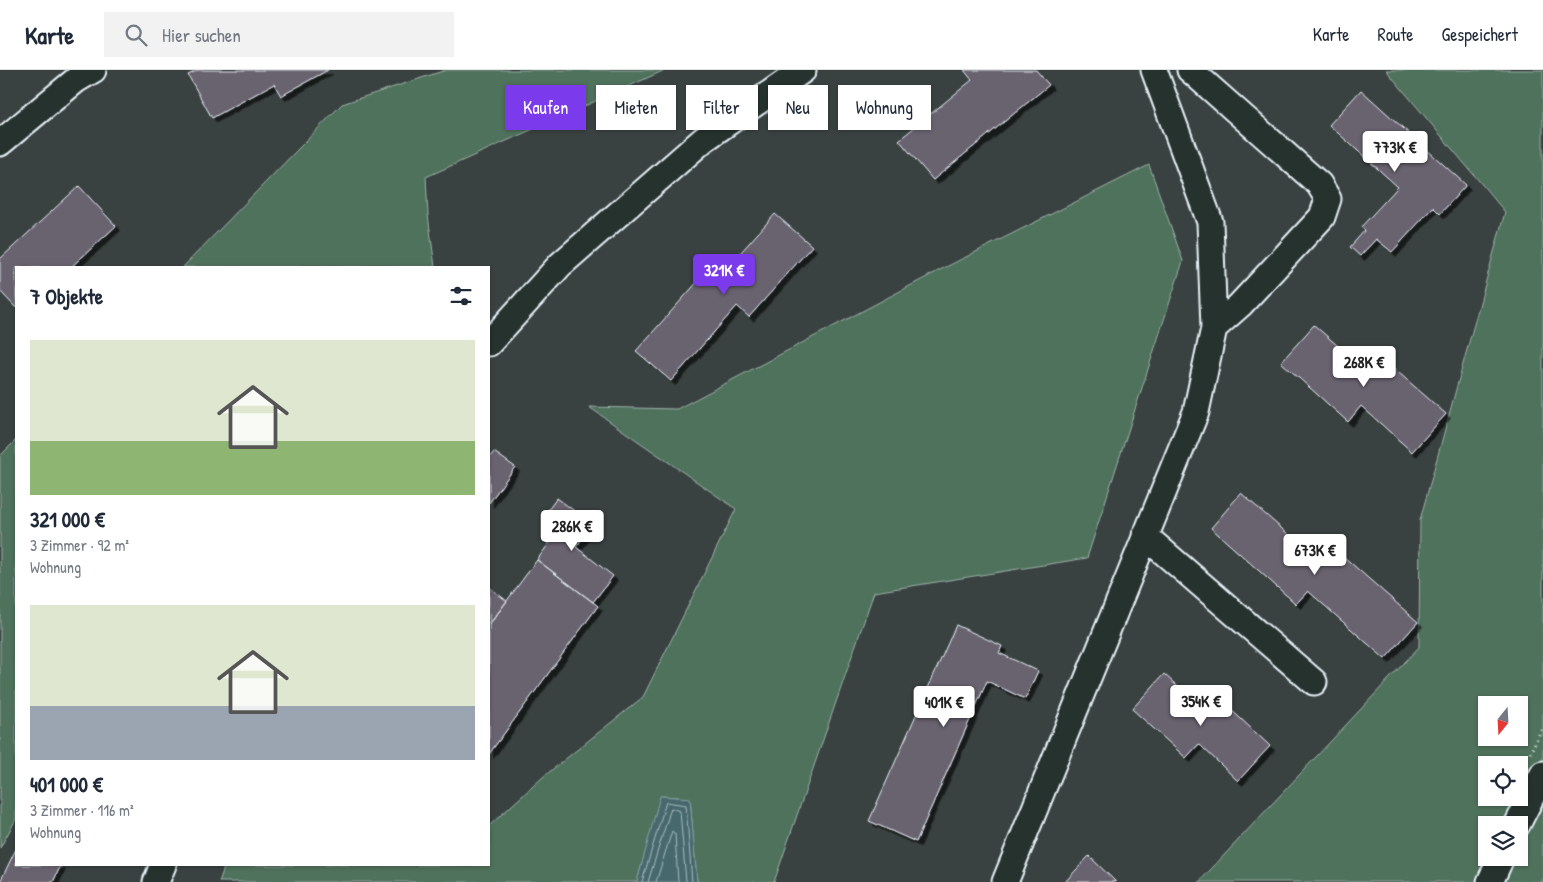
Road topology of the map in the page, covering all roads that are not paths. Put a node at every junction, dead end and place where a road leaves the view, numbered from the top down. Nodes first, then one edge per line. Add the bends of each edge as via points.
1 (93, 70) edge
2 (803, 70) edge
3 (1154, 70) edge
4 (1190, 70) edge
5 (0, 143) edge
6 (1214, 328) junction
7 (490, 342) edge
8 (1145, 536) junction
9 (1314, 682) dead end
10 (1543, 774) edge
11 (1522, 816) edge
12 (163, 866) edge
13 (1498, 866) edge
14 (156, 882) edge
15 (1005, 882) edge
16 (1490, 882) edge

1 - 5 street via 76,80
2 - 7 street via 703,140 560,265
3 - 6 street via 1210,222
4 - 6 street via 1319,184 1328,199 1322,217 1240,305
6 - 8 street via 1196,412
8 - 9 street
8 - 15 street
10 - 11 street
12 - 14 street
13 - 16 street

